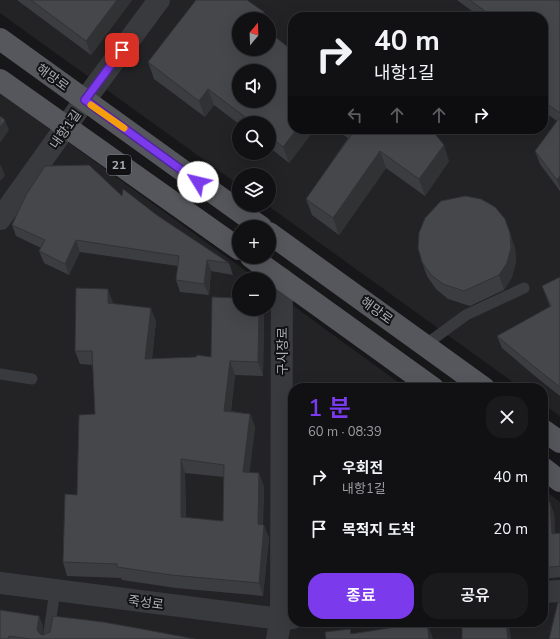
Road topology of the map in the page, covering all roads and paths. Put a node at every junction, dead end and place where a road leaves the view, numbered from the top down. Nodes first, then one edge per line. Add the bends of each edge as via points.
1 (159, 0) edge
2 (0, 39) edge
3 (0, 80) edge
4 (85, 100) junction
5 (66, 127) junction
6 (0, 219) edge
7 (251, 220) edge
8 (276, 238) edge
9 (232, 244) edge
10 (261, 264) edge
11 (282, 279) junction
12 (524, 288) dead end
13 (425, 345) junction
14 (0, 374) edge
15 (32, 379) dead end
16 (426, 383) edge
17 (477, 383) edge
18 (548, 434) edge
19 (560, 442) edge
20 (548, 472) edge
21 (560, 481) edge
22 (0, 583) edge
23 (55, 590) junction
24 (560, 591) edge
25 (548, 592) edge
26 (284, 625) edge
27 (48, 639) edge

1 - 4 street, 내항1길
2 - 4 main road, 해망로 / 21
3 - 5 main road, 21
4 - 5 street, 내항1길
4 - 7 main road, 해망로 / 21
5 - 6 street, 내항1길
5 - 9 main road, 21
8 - 13 main road, 해망로
10 - 11 main road
11 - 16 main road
11 - 26 street, 구시장로
12 - 13 lane via 466,315
13 - 17 main road, 해망로
14 - 15 lane
18 - 19 main road
20 - 21 main road
22 - 23 street, 죽성로
23 - 26 street, 죽성로
23 - 27 lane
24 - 25 street

